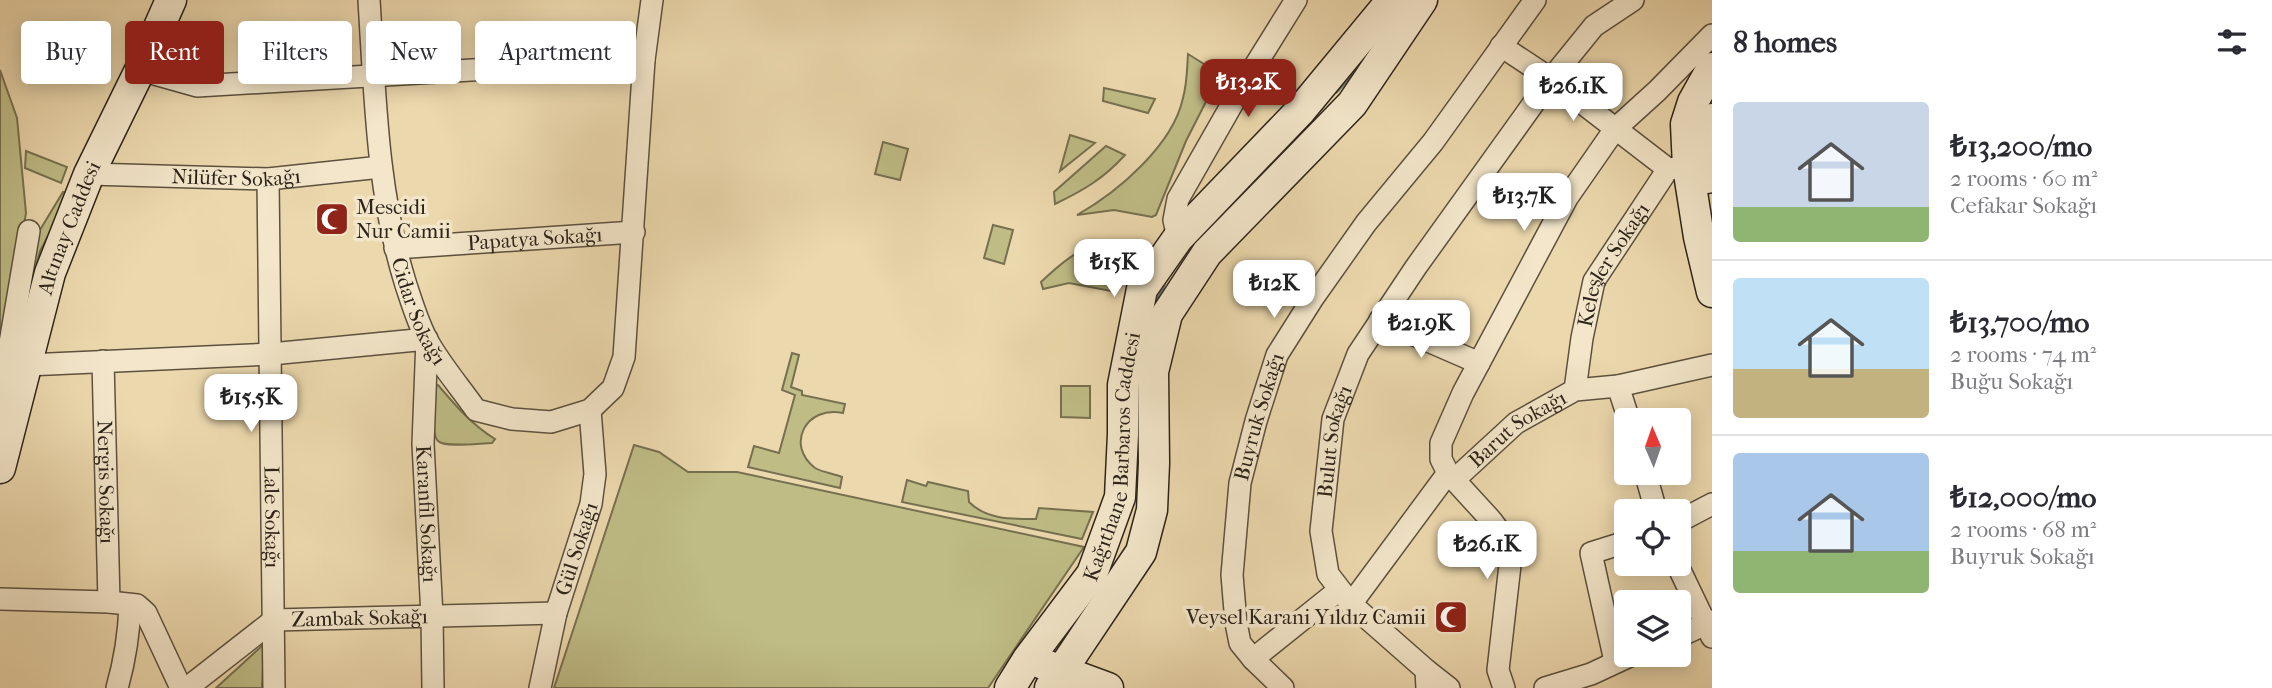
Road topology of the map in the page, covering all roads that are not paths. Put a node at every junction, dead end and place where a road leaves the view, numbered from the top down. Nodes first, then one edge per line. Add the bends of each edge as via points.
1 (171, 0) edge
2 (369, 0) edge
3 (652, 0) edge
4 (1296, 0) edge
5 (1392, 0) edge
6 (1422, 0) edge
7 (1535, 0) edge
8 (1633, 0) edge
9 (162, 21) edge
10 (370, 21) edge
11 (1712, 35) edge
12 (1501, 46) junction
13 (644, 60) junction
14 (1712, 68) edge
15 (461, 70) edge
16 (366, 75) edge
17 (1551, 79) junction
18 (134, 84) edge
19 (190, 84) edge
20 (375, 84) edge
21 (1712, 119) edge
22 (1615, 129) junction
23 (381, 167) junction
24 (1678, 168) junction
25 (89, 174) junction
26 (268, 179) junction
27 (1712, 213) edge
28 (29, 232) dead end
29 (634, 232) junction
30 (1178, 238) junction
31 (395, 248) junction
32 (1712, 292) edge
33 (1380, 320) junction
34 (426, 340) junction
35 (271, 354) junction
36 (103, 361) junction
37 (1479, 363) junction
38 (27, 365) junction
39 (1712, 365) edge
40 (1618, 386) junction
41 (1575, 390) junction
42 (0, 402) edge
43 (1625, 408) edge
44 (590, 410) junction
45 (1, 453) edge
46 (1451, 476) junction
47 (1712, 504) edge
48 (1691, 515) edge
49 (1614, 546) edge
50 (1683, 576) edge
51 (1345, 597) junction
52 (0, 599) edge
53 (120, 603) junction
54 (556, 612) junction
55 (432, 616) junction
56 (274, 620) junction
57 (1614, 624) edge
58 (1710, 628) edge
59 (1691, 633) edge
60 (1028, 659) junction
61 (1253, 659) junction
62 (1614, 666) edge
63 (1056, 679) edge
64 (1426, 679) edge
65 (1593, 681) edge
66 (117, 688) edge
67 (181, 688) edge
68 (187, 688) edge
69 (274, 688) edge
70 (433, 688) edge
71 (540, 688) edge
72 (1010, 688) edge
73 (1108, 688) edge
74 (1283, 688) edge
75 (1449, 688) edge
76 (1504, 688) edge
77 (1545, 688) edge

1 - 9 main road, Altınay Caddesi
2 - 10 street, Cidar Sokağı
3 - 13 street
4 - 30 street via 1178,200 1174,220
5 - 30 main road, Kağıthane Barbaros Caddesi via 1301,110
6 - 63 main road, Kağıthane Barbaros Caddesi via 1352,104 1207,253 1167,314 1153,372 1152,510 1140,552
7 - 12 street, Buyruk Sokağı
8 - 17 street, Bulut Sokağı via 1594,26
11 - 22 street
12 - 17 street
12 - 61 street, Buyruk Sokağı via 1433,142 1366,223 1277,355 1240,483 1232,575 1240,643
13 - 15 street
13 - 29 street
14 - 24 main road via 1693,102
16 - 19 street
17 - 22 street
17 - 33 street, Bulut Sokağı
18 - 25 main road, Altınay Caddesi
20 - 23 street, Cidar Sokağı
21 - 27 main road via 1707,190
22 - 24 street
22 - 37 street via 1567,198
23 - 26 street, Nilüfer Sokağı
23 - 31 street, Cidar Sokağı
24 - 32 main road
24 - 41 street, Keleşler Sokağı via 1594,281
25 - 26 street, Nilüfer Sokağı
25 - 38 main road, Altınay Caddesi via 50,273
26 - 35 street, Lale Sokağı
28 - 42 street
29 - 31 street, Papatya Sokağı
29 - 44 street via 624,357 613,388
30 - 60 main road, Kağıthane Barbaros Caddesi via 1142,289 1123,385 1120,498 1092,574
31 - 34 street, Cidar Sokağı
33 - 37 street
33 - 51 street, Bulut Sokağı via 1358,354 1333,419 1323,498 1321,531 1328,575
34 - 35 street
34 - 44 street, Cidar Sokağı via 475,410 551,422
34 - 55 street, Karanfil Sokağı via 423,444
35 - 36 street
35 - 56 street, Lale Sokağı
36 - 38 street
36 - 53 street, Nergis Sokağı
37 - 46 street via 1441,443 1441,458
38 - 45 main road, Altınay Caddesi
39 - 40 street, Barut Sokağı
40 - 41 street, Barut Sokağı
40 - 43 street
41 - 46 street, Barut Sokağı via 1516,423
44 - 54 street, Gül Sokağı via 595,474 591,504
46 - 51 street, Barut Sokağı
46 - 76 street via 1506,540 1510,565 1498,670
47 - 48 street
49 - 57 street via 1591,554
50 - 58 street
51 - 61 street, Barut Sokağı
51 - 64 street, Bulut Sokağı
52 - 53 street
53 - 66 street, Nergis Sokağı via 129,636
53 - 67 street via 146,613
54 - 55 street, Zambak Sokağı
54 - 71 street, Gül Sokağı
55 - 56 street, Zambak Sokağı
55 - 70 street, Karanfil Sokağı
56 - 68 street, Zambak Sokağı
56 - 69 street, Lale Sokağı
58 - 59 street
60 - 63 main road
60 - 72 main road, Kağıthane Barbaros Caddesi
61 - 74 street, Buyruk Sokağı
62 - 65 street
63 - 73 main road
64 - 75 street, Bulut Sokağı
65 - 77 street

